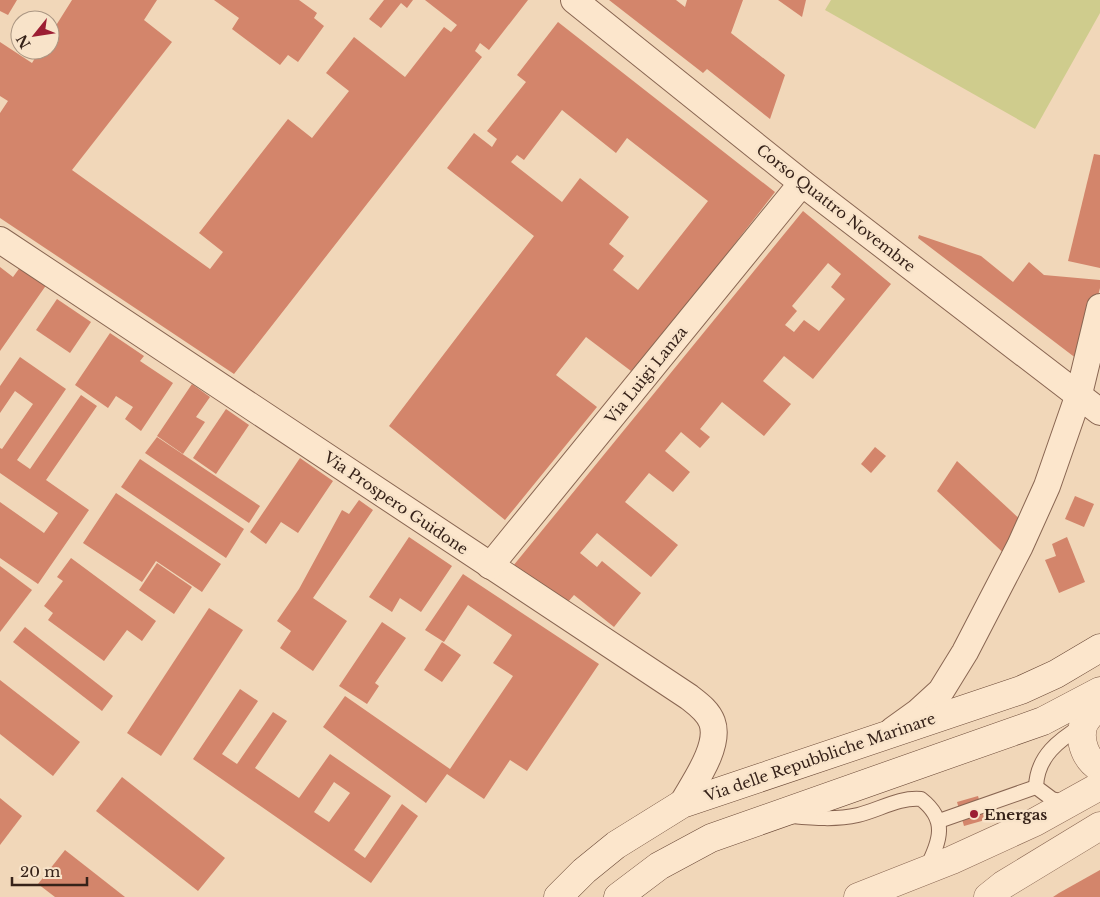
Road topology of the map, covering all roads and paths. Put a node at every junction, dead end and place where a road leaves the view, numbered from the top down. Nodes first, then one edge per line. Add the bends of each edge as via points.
1 (574, 0) edge
2 (802, 183) junction
3 (0, 240) edge
4 (1100, 307) edge
5 (1079, 394) junction
6 (1100, 412) edge
7 (490, 566) junction
8 (1100, 648) edge
9 (1100, 691) edge
10 (1100, 704) edge
11 (1083, 725) junction
12 (886, 735) junction
13 (1100, 768) edge
14 (1100, 786) edge
15 (1036, 787) junction
16 (1068, 803) junction
17 (682, 804) junction
18 (774, 814) junction
19 (939, 821) junction
20 (1100, 826) edge
21 (926, 869) junction
22 (558, 897) edge
23 (618, 897) edge
24 (858, 897) edge
25 (988, 897) edge

1 - 2 street, Corso Quattro Novembre
2 - 5 street, Corso Quattro Novembre
2 - 7 street, Via Luigi Lanza
3 - 7 street, Via Prospero Guidone
4 - 5 street
5 - 6 street, Corso Quattro Novembre
5 - 12 street via 1047,486 1020,546 962,656 941,691
7 - 17 street, Via Prospero Guidone via 689,696 704,710 712,721 711,748
8 - 12 main road, Via delle Repubbliche Marinare via 1021,690
9 - 18 main road via 1044,721
10 - 11 main road
11 - 13 main road via 1084,748
11 - 15 lane via 1048,752 1036,775
12 - 17 main road, Via delle Repubbliche Marinare
14 - 16 main road
15 - 16 lane via 1052,799
15 - 19 lane
16 - 21 main road via 1035,822
17 - 22 main road, Via delle Repubbliche Marinare via 616,845
18 - 19 lane via 837,818 859,815 913,798 921,799 930,806
18 - 23 main road via 685,851
19 - 21 lane via 937,844
20 - 25 main road
21 - 24 main road

